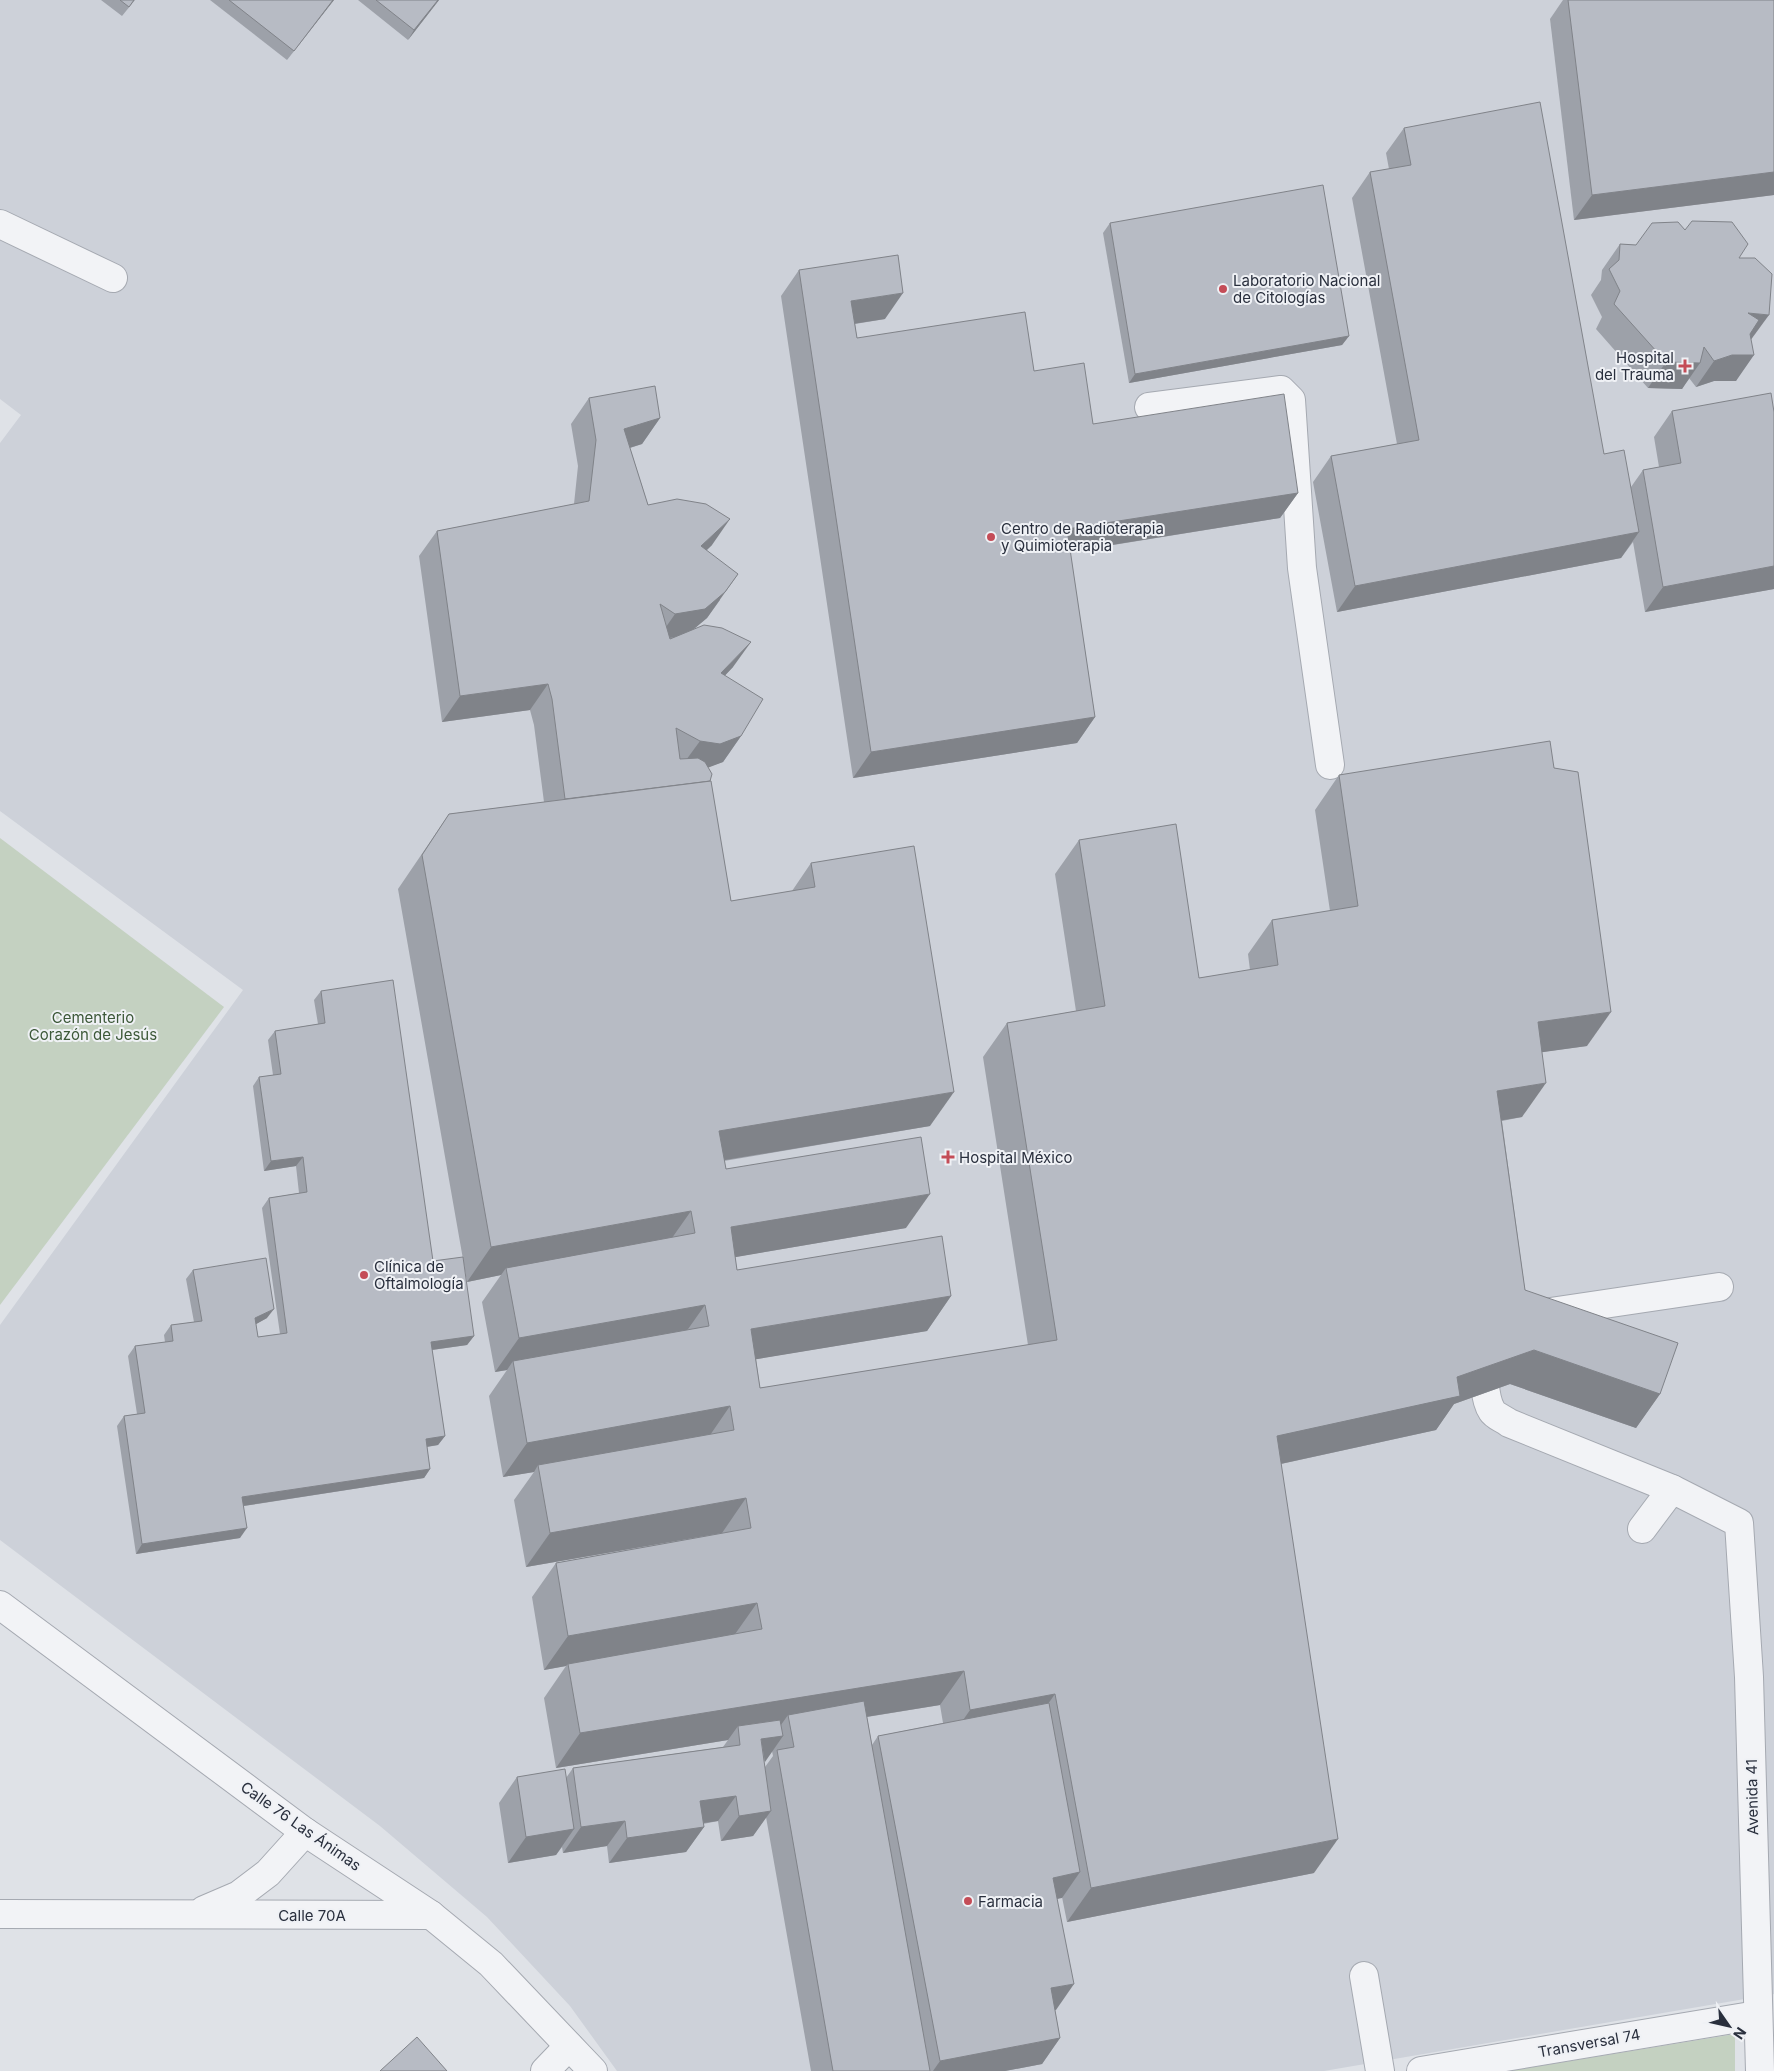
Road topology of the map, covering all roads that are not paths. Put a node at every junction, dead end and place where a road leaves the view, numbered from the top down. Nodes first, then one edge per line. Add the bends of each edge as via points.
1 (0, 224) edge
2 (113, 278) dead end
3 (1149, 406) dead end
4 (1330, 765) dead end
5 (1718, 1286) dead end
6 (1517, 1318) edge
7 (1496, 1337) edge
8 (1672, 1489) junction
9 (1642, 1529) dead end
10 (0, 1605) edge
11 (305, 1832) junction
12 (0, 1914) edge
13 (194, 1915) junction
14 (431, 1915) junction
15 (1364, 1976) dead end
16 (1757, 2015) junction
17 (571, 2058) edge
18 (545, 2071) edge
19 (593, 2071) edge
20 (1380, 2071) edge
21 (1421, 2071) edge
22 (1760, 2071) edge

1 - 2 street
3 - 4 street via 1281,390 1291,400 1302,568
5 - 6 street
7 - 8 street via 1484,1362 1487,1397 1492,1412 1509,1422
8 - 9 street
8 - 16 street, Avenida 41 via 1740,1523 1749,1677
10 - 11 street, Calle 76 Las Ánimas
11 - 13 street, Calle 70A via 268,1873 239,1895
11 - 14 street, Calle 76 Las Ánimas
12 - 13 street, Calle 70A
13 - 14 street, Calle 70A
14 - 17 street, Calle 76 Las Ánimas via 491,1964
15 - 20 street
16 - 21 street, Transversal 74
16 - 22 street, Avenida 41
17 - 18 street
17 - 19 street

